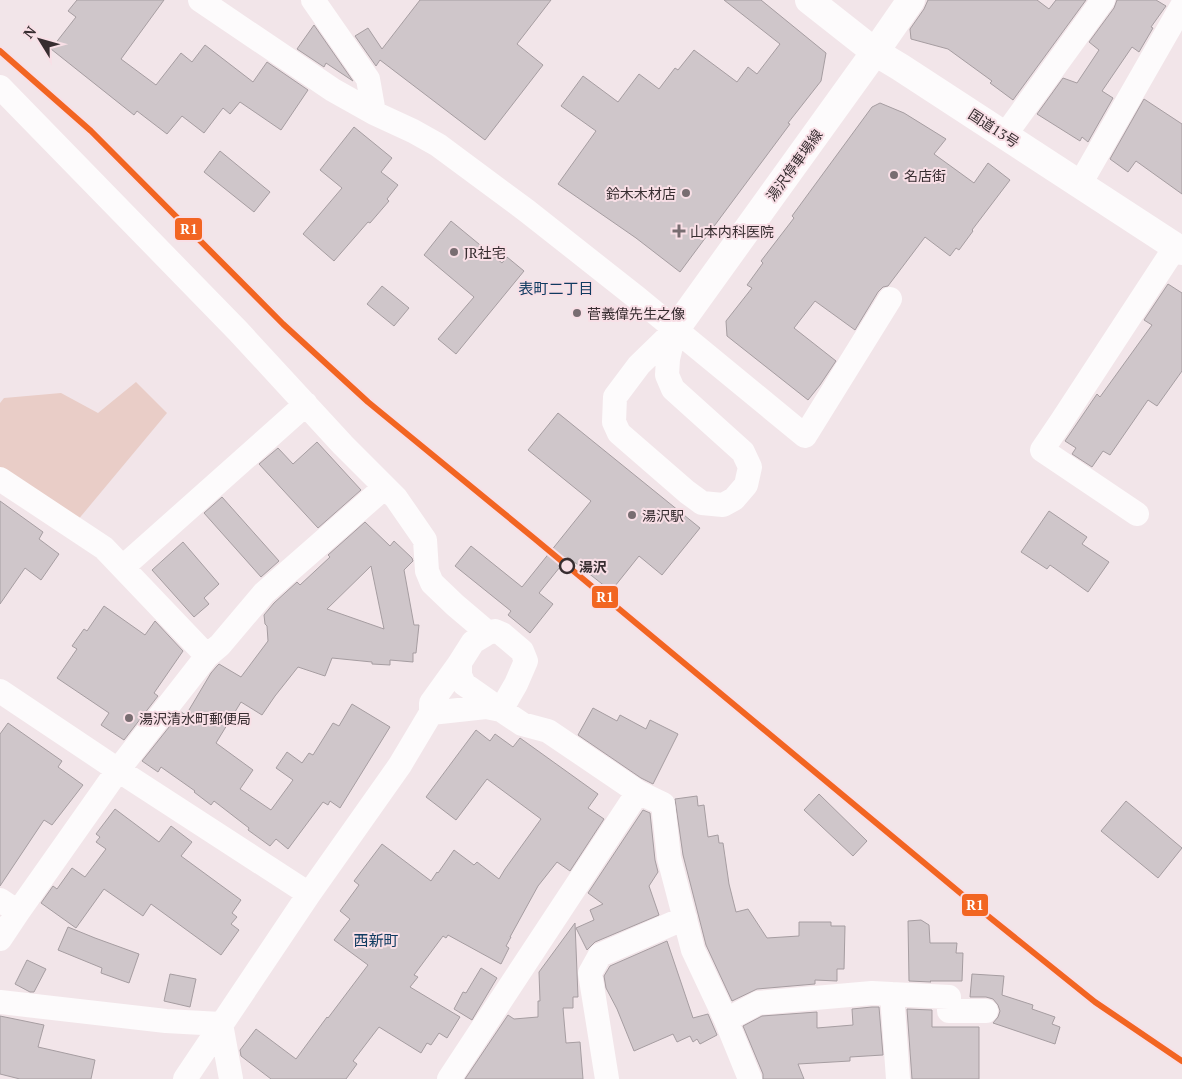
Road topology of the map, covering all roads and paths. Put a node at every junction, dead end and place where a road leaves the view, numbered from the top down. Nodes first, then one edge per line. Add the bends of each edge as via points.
1 (200, 0) edge
2 (313, 0) edge
3 (809, 0) edge
4 (911, 0) edge
5 (1103, 0) edge
6 (1182, 6) edge
7 (875, 52) junction
8 (0, 87) edge
9 (374, 113) junction
10 (1005, 135) junction
11 (1080, 184) junction
12 (1179, 248) edge
13 (890, 300) dead end
14 (675, 330) junction
15 (306, 404) junction
16 (0, 478) edge
17 (385, 486) junction
18 (1137, 514) dead end
19 (123, 567) junction
20 (488, 633) junction
21 (207, 656) junction
22 (460, 664) junction
23 (0, 691) edge
24 (501, 710) junction
25 (431, 713) junction
26 (118, 770) junction
27 (638, 792) junction
28 (309, 894) junction
29 (9, 906) edge
30 (684, 918) junction
31 (0, 939) edge
32 (892, 994) junction
33 (0, 1002) edge
34 (986, 1011) dead end
35 (726, 1020) junction
36 (221, 1024) junction
37 (185, 1079) edge
38 (231, 1079) edge
39 (449, 1079) edge
40 (608, 1079) edge
41 (750, 1079) edge
42 (898, 1079) edge

1 - 9 street
2 - 9 street via 368,79
3 - 7 main road, 国道13号
4 - 7 main road, 湯沢停車場線
5 - 10 street
6 - 11 street
7 - 10 main road, 国道13号
7 - 14 main road, 湯沢停車場線
8 - 15 street
9 - 14 street via 438,145 527,211
10 - 11 main road, 国道13号
11 - 12 main road, 国道13号
12 - 18 street via 1042,450
13 - 14 street via 805,436
14 - 14 street via 667,375 673,389 743,452 750,467 746,486 723,505 702,503 687,492 619,433 614,422 616,397 639,365
15 - 17 street
15 - 19 street
16 - 19 street via 104,548
17 - 20 street via 425,540 426,572 432,582
17 - 21 street via 264,593
19 - 21 street
20 - 22 street via 473,642
20 - 24 street via 502,634 522,650 526,661
21 - 26 street
22 - 24 street via 464,684
22 - 25 street via 431,703
23 - 26 street
24 - 25 street via 486,707
24 - 27 street via 522,724 548,731
25 - 28 street via 400,765
26 - 28 street
26 - 29 street
27 - 30 street via 663,804 669,858
27 - 39 street
28 - 36 street
29 - 31 street
30 - 35 street via 694,950
30 - 40 street via 600,955 590,973
32 - 34 street via 949,997 949,1011
32 - 35 street via 758,1002
32 - 42 street
33 - 36 street
35 - 41 street
36 - 37 street
36 - 38 street

